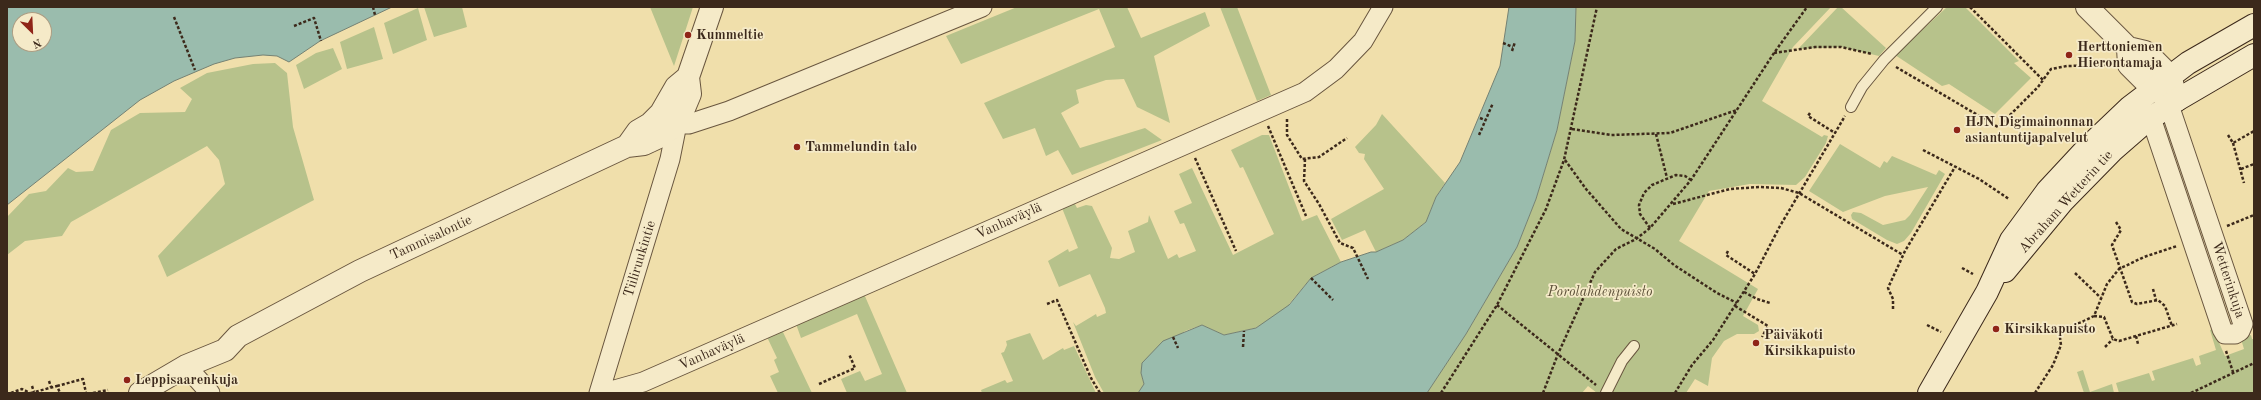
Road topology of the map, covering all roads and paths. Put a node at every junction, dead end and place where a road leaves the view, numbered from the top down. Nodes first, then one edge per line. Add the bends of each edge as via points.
1 (373, 7) edge
2 (712, 7) edge
3 (982, 7) edge
4 (1383, 7) edge
5 (1597, 7) edge
6 (1806, 7) edge
7 (1937, 7) edge
8 (1970, 7) edge
9 (2087, 7) edge
10 (375, 15) dead end
11 (174, 17) dead end
12 (2254, 25) edge
13 (294, 26) dead end
14 (320, 40) dead end
15 (1515, 42) dead end
16 (1503, 43) dead end
17 (1513, 47) junction
18 (2128, 48) junction
19 (1512, 51) dead end
20 (1774, 53) junction
21 (2254, 56) edge
22 (1884, 60) junction
23 (2105, 65) dead end
24 (196, 70) dead end
25 (2170, 76) junction
26 (2043, 80) junction
27 (2153, 89) junction
28 (1493, 103) dead end
29 (2173, 103) junction
30 (1851, 107) joint
31 (1738, 110) junction
32 (1261, 111) junction
33 (1810, 113) dead end
34 (1288, 116) dead end
35 (669, 118) junction
36 (1480, 118) dead end
37 (2151, 118) junction
38 (1485, 120) junction
39 (1572, 129) junction
40 (2254, 131) edge
41 (1656, 134) junction
42 (1835, 134) junction
43 (1478, 135) dead end
44 (2228, 135) dead end
45 (1347, 138) dead end
46 (1189, 142) junction
47 (2233, 143) junction
48 (1923, 150) dead end
49 (1304, 159) junction
50 (1564, 160) junction
51 (2254, 164) edge
52 (1955, 167) junction
53 (2241, 169) junction
54 (1667, 178) junction
55 (1691, 180) junction
56 (2244, 183) dead end
57 (1799, 193) junction
58 (2010, 199) dead end
59 (1672, 204) junction
60 (2254, 215) edge
61 (1306, 216) dead end
62 (2116, 222) dead end
63 (1650, 228) junction
64 (2212, 232) junction
65 (1636, 239) junction
66 (2192, 240) junction
67 (1236, 251) dead end
68 (1728, 251) dead end
69 (1903, 255) junction
70 (1962, 268) dead end
71 (2119, 269) junction
72 (2074, 273) dead end
73 (1756, 274) junction
74 (1973, 274) dead end
75 (1311, 278) dead end
76 (1368, 279) dead end
77 (2153, 289) dead end
78 (1744, 292) junction
79 (1987, 292) junction
80 (2101, 298) junction
81 (1333, 300) dead end
82 (2156, 300) junction
83 (1770, 303) dead end
84 (1047, 304) dead end
85 (1736, 304) junction
86 (1497, 305) junction
87 (1893, 309) dead end
88 (2094, 316) junction
89 (2177, 324) dead end
90 (1927, 325) dead end
91 (2172, 326) junction
92 (1244, 331) dead end
93 (1941, 332) dead end
94 (2136, 336) junction
95 (1173, 337) dead end
96 (1762, 337) dead end
97 (2113, 339) junction
98 (2138, 344) dead end
99 (1634, 346) dead end
100 (1243, 347) dead end
101 (1178, 348) dead end
102 (2106, 348) dead end
103 (849, 354) dead end
104 (1558, 354) junction
105 (2254, 363) edge
106 (186, 366) junction
107 (49, 381) dead end
108 (819, 384) dead end
109 (18, 385) dead end
110 (32, 386) dead end
111 (57, 386) junction
112 (51, 387) junction
113 (20, 390) junction
114 (108, 390) dead end
115 (11, 393) edge
116 (32, 393) edge
117 (60, 393) edge
118 (86, 393) edge
119 (93, 393) edge
120 (140, 393) edge
121 (210, 393) edge
122 (599, 393) edge
123 (604, 393) edge
124 (1100, 393) edge
125 (1441, 393) edge
126 (1543, 393) edge
127 (1606, 393) edge
128 (1675, 393) edge
129 (1930, 393) edge
130 (2035, 393) edge
131 (2191, 393) edge

1 - 10 path
2 - 35 street, Tammisalontie via 688,77 676,87
3 - 35 street via 729,110 688,124
4 - 32 street, Vanhaväylä via 1363,41 1336,69 1305,92
5 - 39 path
6 - 20 path
7 - 22 lane
8 - 26 path
9 - 18 street
11 - 24 path
12 - 25 street, Abraham Wetterin tie via 2188,62
13 - 14 path via 314,18
15 - 17 path
16 - 17 path
17 - 19 path
18 - 25 street via 2145,52
18 - 27 street via 2129,65
20 - 22 path via 1815,47 1841,47 1865,52
20 - 31 path
21 - 29 street, Abraham Wetterin tie
22 - 26 path via 1998,127
22 - 30 lane via 1862,87
23 - 26 path via 2057,67 2051,69
25 - 27 street, Abraham Wetterin tie
25 - 29 street
27 - 29 street
27 - 79 street, Abraham Wetterin tie via 2087,148 2047,191 2011,240
28 - 38 path
29 - 37 street, Abraham Wetterin tie
29 - 64 street, Wetterinkuja
30 - 42 path
31 - 41 path via 1670,133
31 - 55 path
32 - 46 street, Vanhaväylä
32 - 61 path
33 - 42 path via 1808,116
34 - 49 path via 1287,135
35 - 106 street, Tammisalontie via 638,131 627,146 360,271 238,336 225,350
35 - 122 street, Tiiliruukintie via 670,159
36 - 38 path
37 - 66 street, Wetterinkuja
37 - 79 street, Abraham Wetterin tie via 2112,151 2063,201
38 - 43 path
39 - 41 path via 1611,135
39 - 50 path
40 - 47 path
41 - 54 path
42 - 57 path
44 - 47 path
45 - 49 path via 1319,157
46 - 67 path
46 - 123 street, Vanhaväylä via 643,382
47 - 53 path
48 - 52 path
49 - 76 path via 1304,181 1320,204 1340,243 1353,248
50 - 65 path via 1616,224
50 - 86 path via 1546,209
51 - 53 path
52 - 58 path
52 - 69 path
53 - 56 path
54 - 55 path via 1676,175
54 - 63 path via 1652,185 1641,198 1640,214
55 - 59 path
57 - 59 path via 1781,188 1730,189
57 - 69 path
57 - 73 path
59 - 63 path
60 - 64 path
62 - 71 path via 2120,230 2112,245
63 - 65 path
64 - 66 street, Wetterinkuja
64 - 66 street, Wetterinkuja via 2243,324 2240,331 2235,334 2225,334 2222,328
65 - 85 path
65 - 104 path via 1616,249 1595,272
66 - 71 path
68 - 73 path via 1726,255
69 - 87 path via 1888,288 1893,299
70 - 74 path
71 - 80 path via 2107,284
71 - 82 path via 2132,302 2137,304
72 - 80 path
73 - 78 path
75 - 81 path
77 - 82 path
78 - 83 path
78 - 85 path
79 - 129 street, Abraham Wetterin tie
80 - 88 path
82 - 91 path via 2165,306
84 - 124 path via 1057,300
85 - 96 path via 1768,326
85 - 128 path
86 - 104 path
86 - 125 path
88 - 97 path via 2104,317
88 - 130 path via 2059,330 2061,346 2053,365
89 - 91 path
90 - 93 path
91 - 94 path
92 - 100 path
94 - 97 path via 2119,341
94 - 98 path
95 - 101 path
97 - 102 path
99 - 127 lane via 1622,361
103 - 108 path via 855,368
104 - 126 path
104 - 127 path
105 - 131 path
106 - 120 street, Tammisalontie
106 - 121 street
107 - 112 path
109 - 113 path
110 - 116 path
111 - 112 path
111 - 117 path
111 - 118 path via 81,378
112 - 116 path
113 - 115 path
113 - 116 path
114 - 119 path

